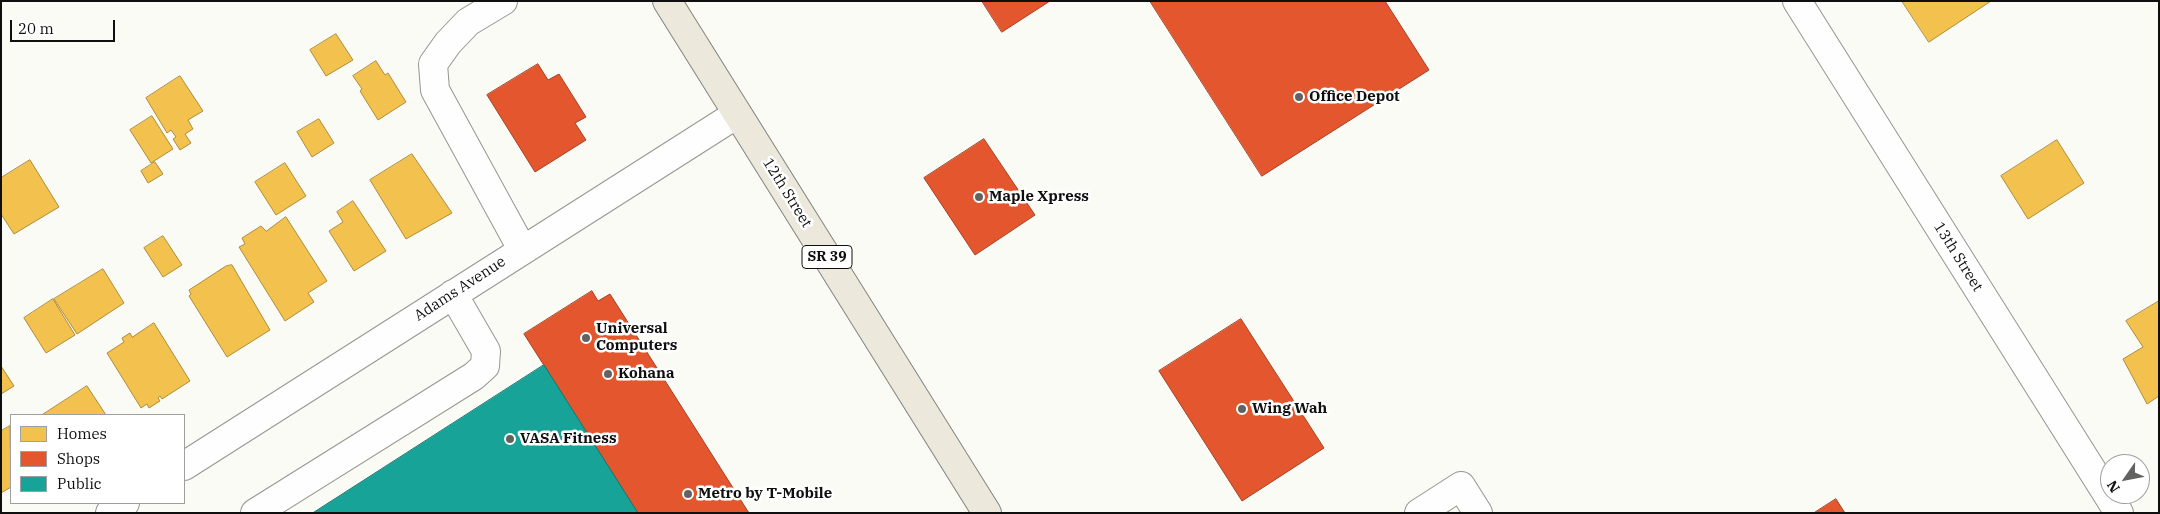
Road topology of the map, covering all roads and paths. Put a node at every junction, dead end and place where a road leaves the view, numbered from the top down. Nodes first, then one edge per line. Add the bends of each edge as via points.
1 (503, 1) edge
2 (667, 1) edge
3 (1797, 1) edge
4 (737, 114) junction
5 (522, 249) junction
6 (452, 294) junction
7 (185, 465) edge
8 (124, 504) edge
9 (110, 513) edge
10 (255, 513) edge
11 (987, 513) edge
12 (1418, 513) edge
13 (1478, 513) edge
14 (2119, 513) edge

1 - 5 street via 468,22 448,43 434,64 435,90
2 - 4 main road, 12th Street / SR 39
3 - 14 street, 13th Street
4 - 5 street, Adams Avenue
4 - 11 main road, 12th Street / SR 39
5 - 6 street, Adams Avenue
6 - 7 street, Adams Avenue
6 - 10 street via 486,351 485,366 474,376
8 - 9 street
12 - 13 street via 1461,486

